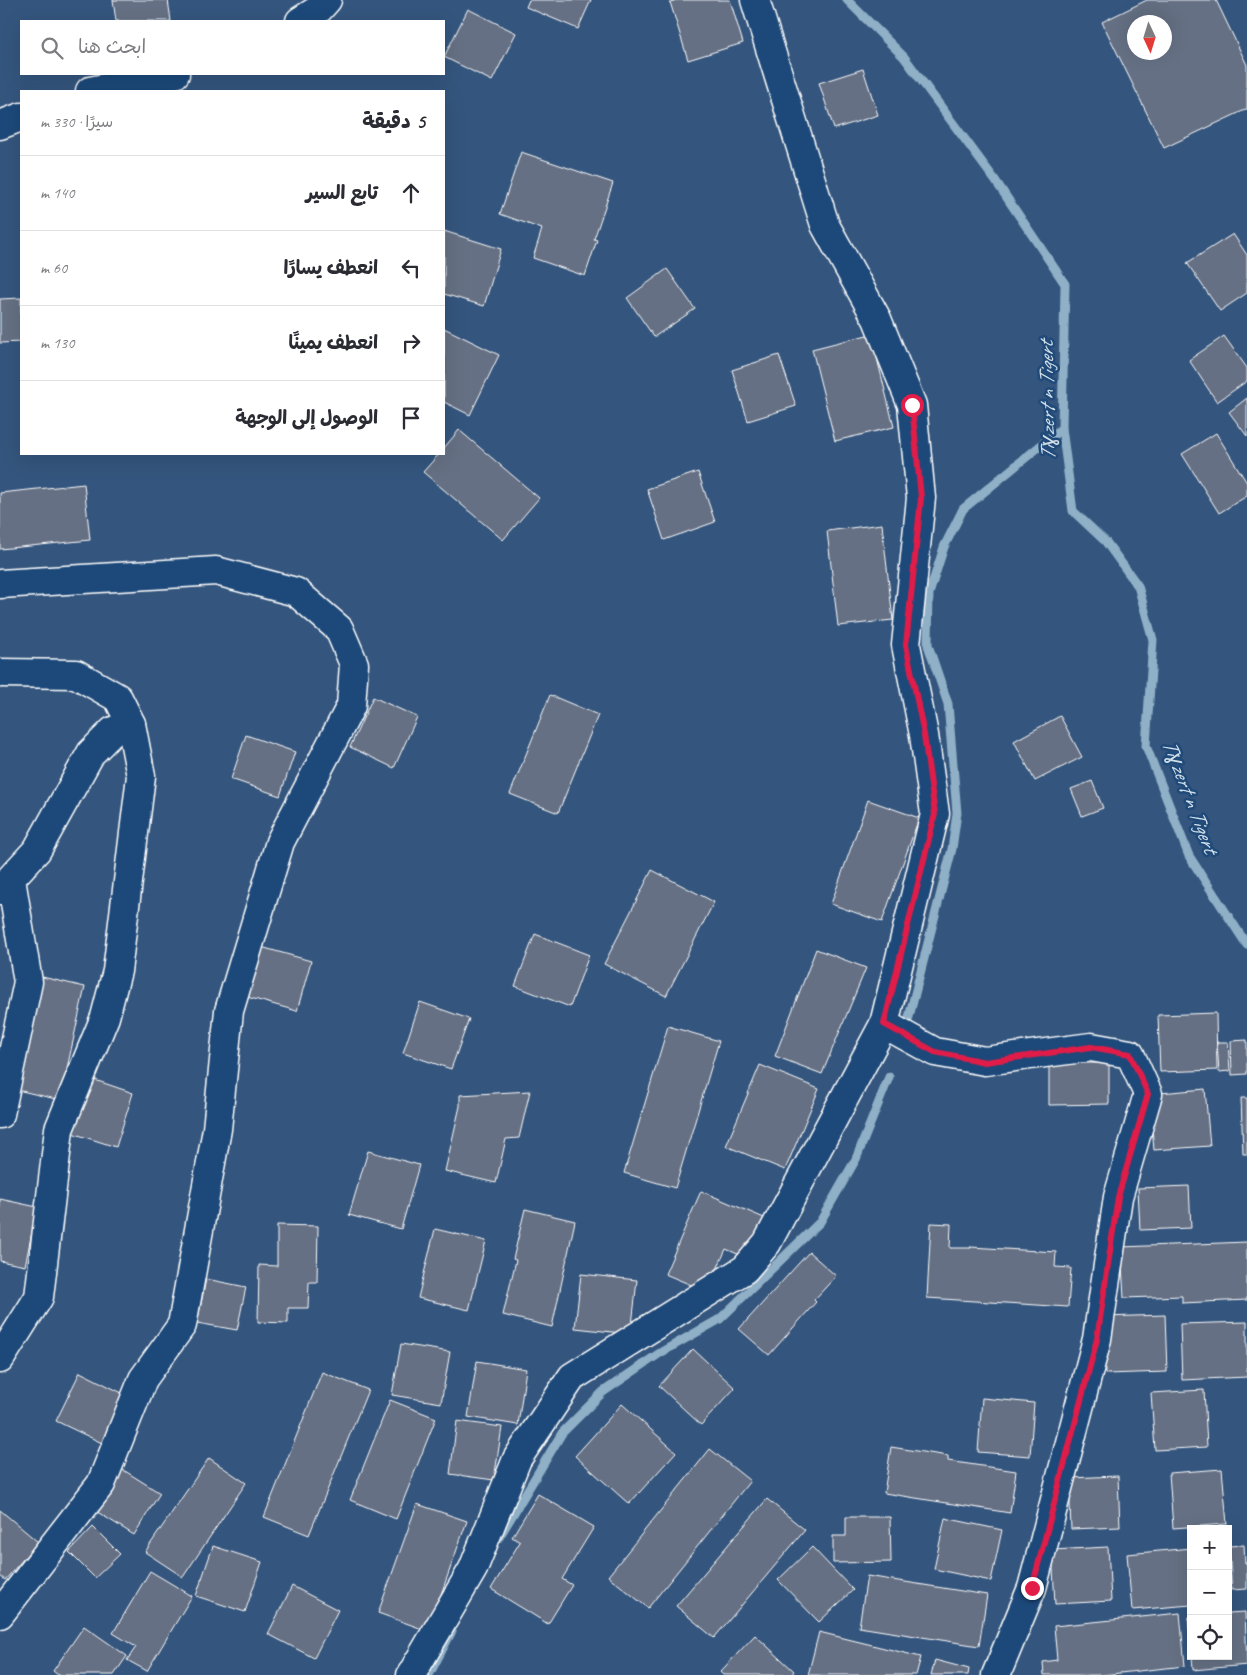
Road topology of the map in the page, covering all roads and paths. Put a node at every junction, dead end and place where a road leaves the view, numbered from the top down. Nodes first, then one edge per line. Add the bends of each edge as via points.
1 (327, 0) edge
2 (755, 0) edge
3 (302, 20) edge
4 (171, 75) edge
5 (95, 90) edge
6 (20, 117) edge
7 (0, 125) edge
8 (0, 584) edge
9 (0, 673) edge
10 (131, 724) junction
11 (5, 885) edge
12 (884, 1024) junction
13 (0, 1114) edge
14 (0, 1359) edge
15 (0, 1614) edge
16 (411, 1675) edge
17 (996, 1675) edge

1 - 3 street
2 - 12 street via 825,225 877,319 912,405 921,498 906,645 924,735 935,814
4 - 5 street
6 - 7 street
8 - 15 street via 216,571 296,592 339,629 354,664 351,706 280,842 229,1011 217,1129 182,1325 143,1379 101,1484
9 - 10 street via 76,674 118,698
10 - 11 street via 113,731 91,753 37,850
10 - 14 street via 141,776 117,972 104,1017 59,1129 39,1298
11 - 13 street via 28,982
12 - 16 street via 766,1243 745,1269 572,1377 517,1459 472,1569
12 - 17 street via 935,1052 985,1062 1091,1047 1130,1054 1148,1094 1118,1197 1094,1349 1032,1588

